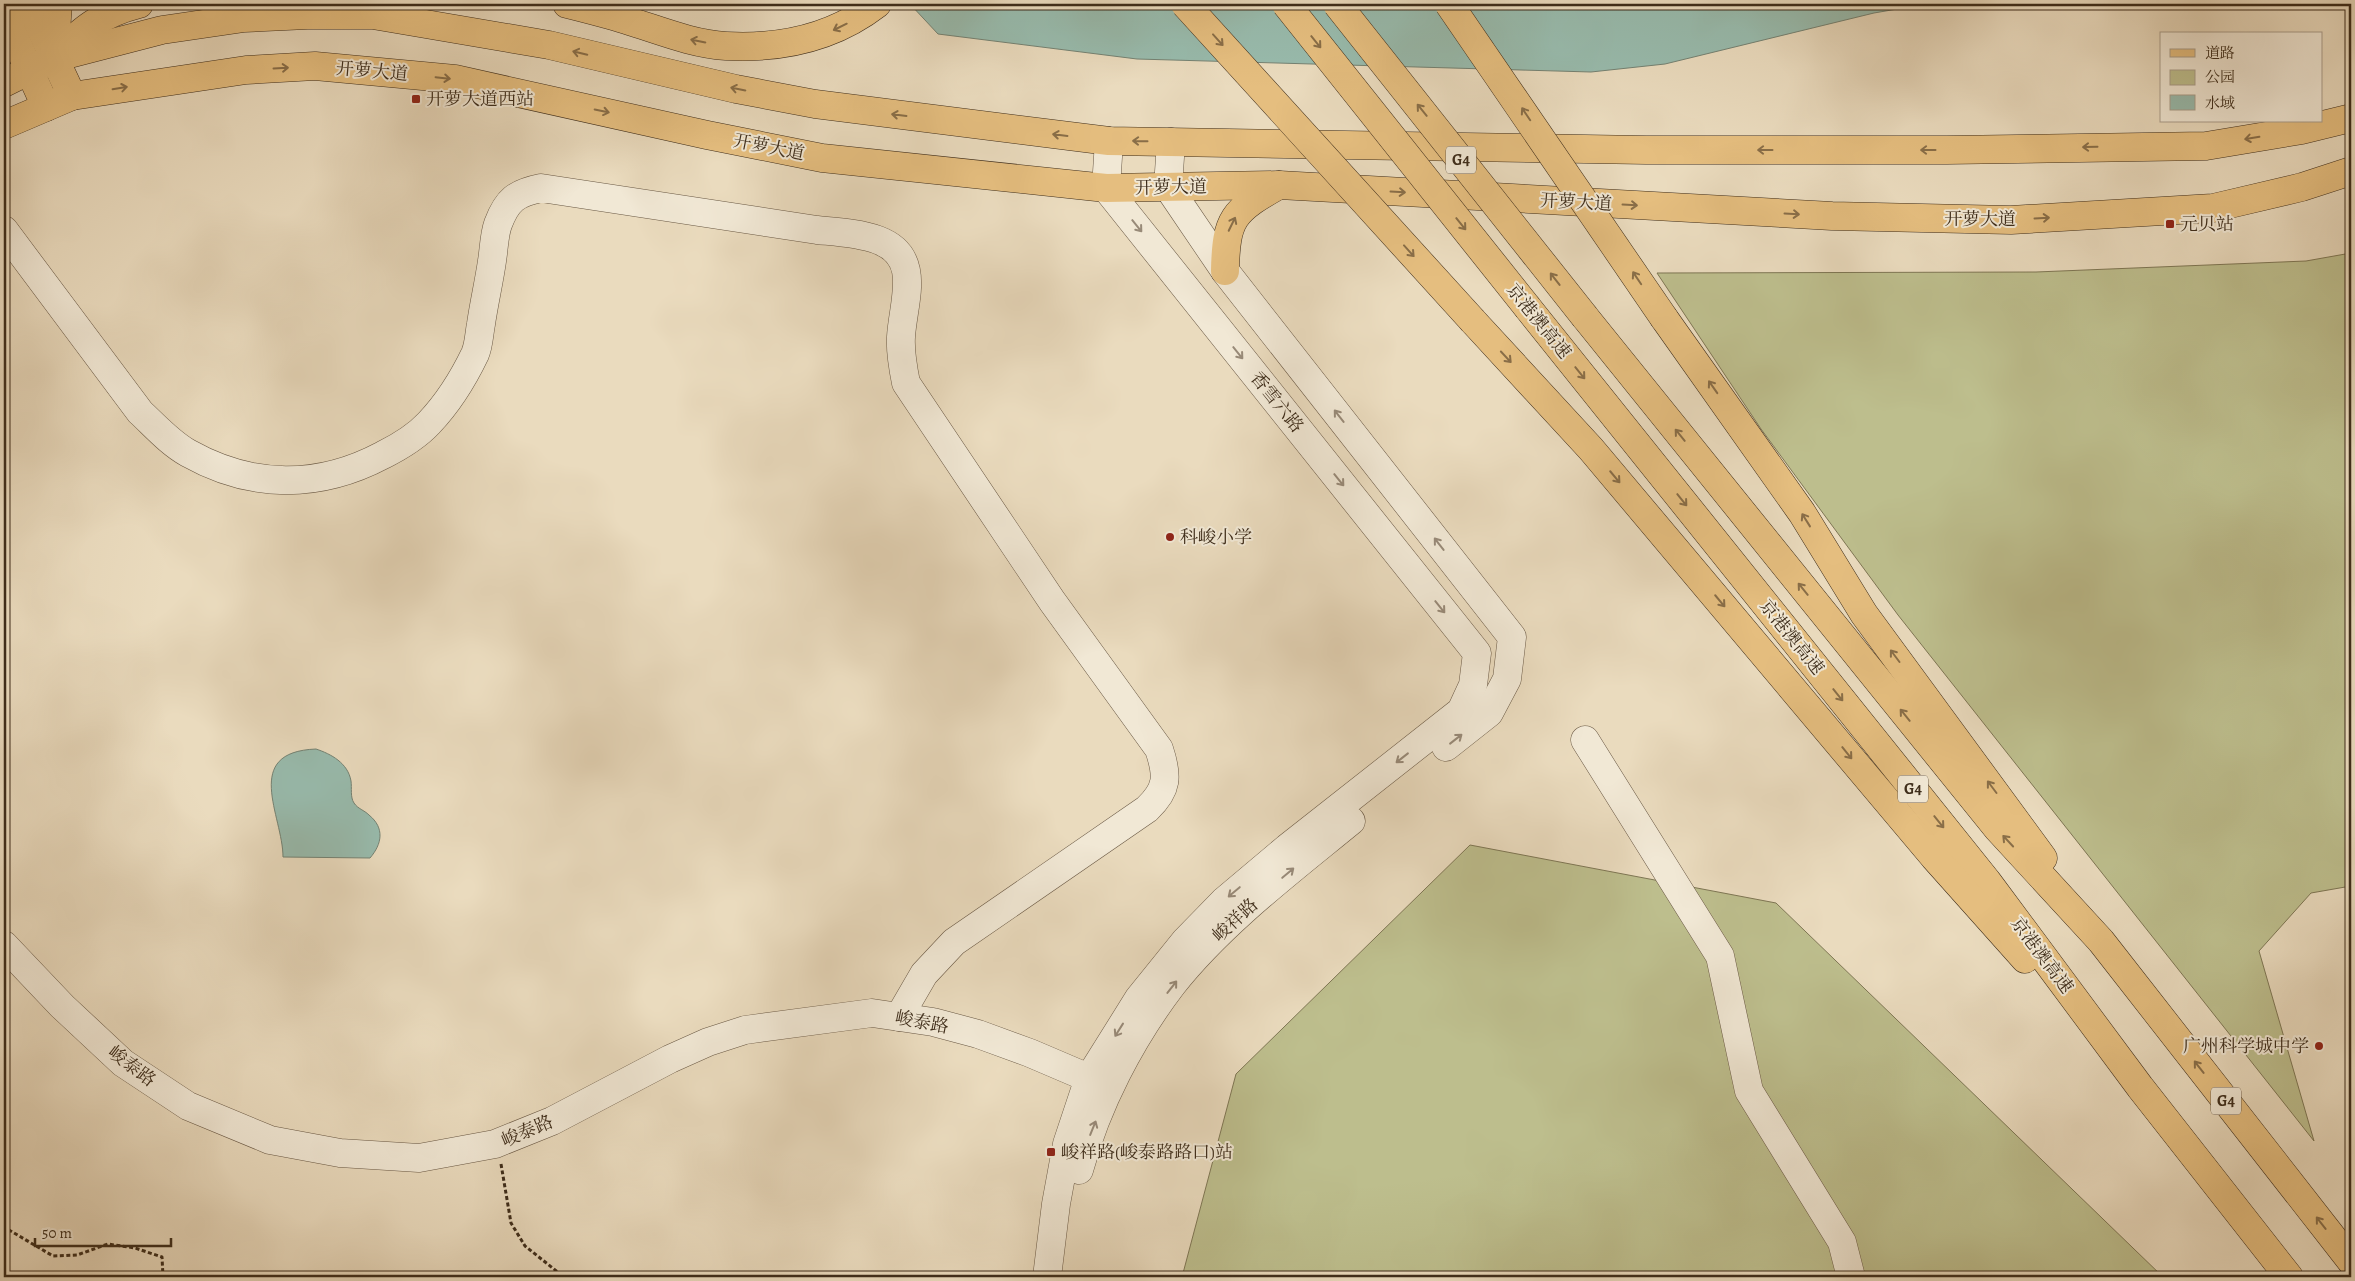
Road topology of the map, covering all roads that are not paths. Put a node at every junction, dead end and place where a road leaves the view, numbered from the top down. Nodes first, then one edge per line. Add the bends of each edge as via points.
1 (29, 4) edge
2 (58, 4) edge
3 (139, 4) edge
4 (567, 4) edge
5 (877, 4) edge
6 (1185, 4) edge
7 (1286, 4) edge
8 (1337, 4) edge
9 (1450, 4) edge
10 (4, 14) edge
11 (54, 58) junction
12 (28, 70) junction
13 (4, 82) edge
14 (72, 96) junction
15 (46, 107) junction
16 (2351, 118) edge
17 (4, 125) edge
18 (1108, 141) junction
19 (1171, 142) junction
20 (2351, 171) edge
21 (1279, 185) junction
22 (1168, 187) junction
23 (1106, 188) junction
24 (4, 230) edge
25 (1225, 272) junction
26 (1477, 653) joint
27 (1585, 740) dead end
28 (2101, 941) junction
29 (4, 945) edge
30 (899, 1017) junction
31 (1099, 1083) junction
32 (2140, 1087) junction
33 (2351, 1261) edge
34 (1047, 1277) edge
35 (1059, 1277) edge
36 (1851, 1277) edge
37 (2289, 1277) edge

1 - 11 main road
2 - 11 main road
3 - 11 main road via 104,16 81,30
5 -> 4 main road via 835,30 798,42 726,46 678,37
6 -> 32 main road, bridge via 1598,456 1934,857
7 -> 32 main road, 京港澳高速 / G4, bridge via 1987,881
28 -> 8 main road, G4, bridge via 1997,828
28 -> 9 main road, bridge via 2028,835 1864,614 1802,513 1664,318
10 - 12 main road
11 - 12 main road
11 - 14 main road
18 -> 11 main road via 815,104 549,45 373,15 307,14 244,18 162,30
12 - 13 main road
12 - 15 main road
14 - 15 main road, 开萝大道
14 -> 23 main road, 开萝大道 via 246,70 315,66 389,72 455,79 822,158
15 - 17 main road, 开萝大道
16 -> 19 main road via 2206,146 1646,150
19 -> 18 main road
18 - 23 street
19 - 22 street
21 -> 20 main road, 开萝大道 via 1832,216 2011,220 2213,208
21 - 22 main road, 开萝大道
25 -> 21 main road via 1229,228 1237,213
22 - 23 main road, 开萝大道
22 - 25 street
23 -> 26 street, 香雪六路
24 - 30 street via 140,412 163,434 209,463 244,476 281,481 328,477 372,461 401,446 428,425 446,404 476,352 497,225 516,194 541,188 856,234 879,240 898,252 907,267 908,287 901,338 906,383 1052,601 1159,749 1166,779 1160,796 1147,809 954,942 924,974
31 -> 25 street, 峻祥路 via 1173,984 1217,937 1326,842 1489,713 1508,679 1512,637
26 -> 31 street, 峻祥路 via 1473,685 1461,712 1287,848 1224,901 1185,941 1139,998
27 - 36 street via 1720,956 1748,1091 1842,1242
33 -> 28 main road, G4
29 - 30 street, 峻泰路 via 123,1063 188,1106 270,1140 340,1152 419,1158 495,1144 552,1121 670,1059 745,1030 872,1013
30 - 31 street, 峻泰路 via 978,1034
31 - 34 street, 峻祥路 via 1066,1144
35 -> 31 street, 峻祥路 via 1070,1203
32 - 37 main road, 京港澳高速 / G4

